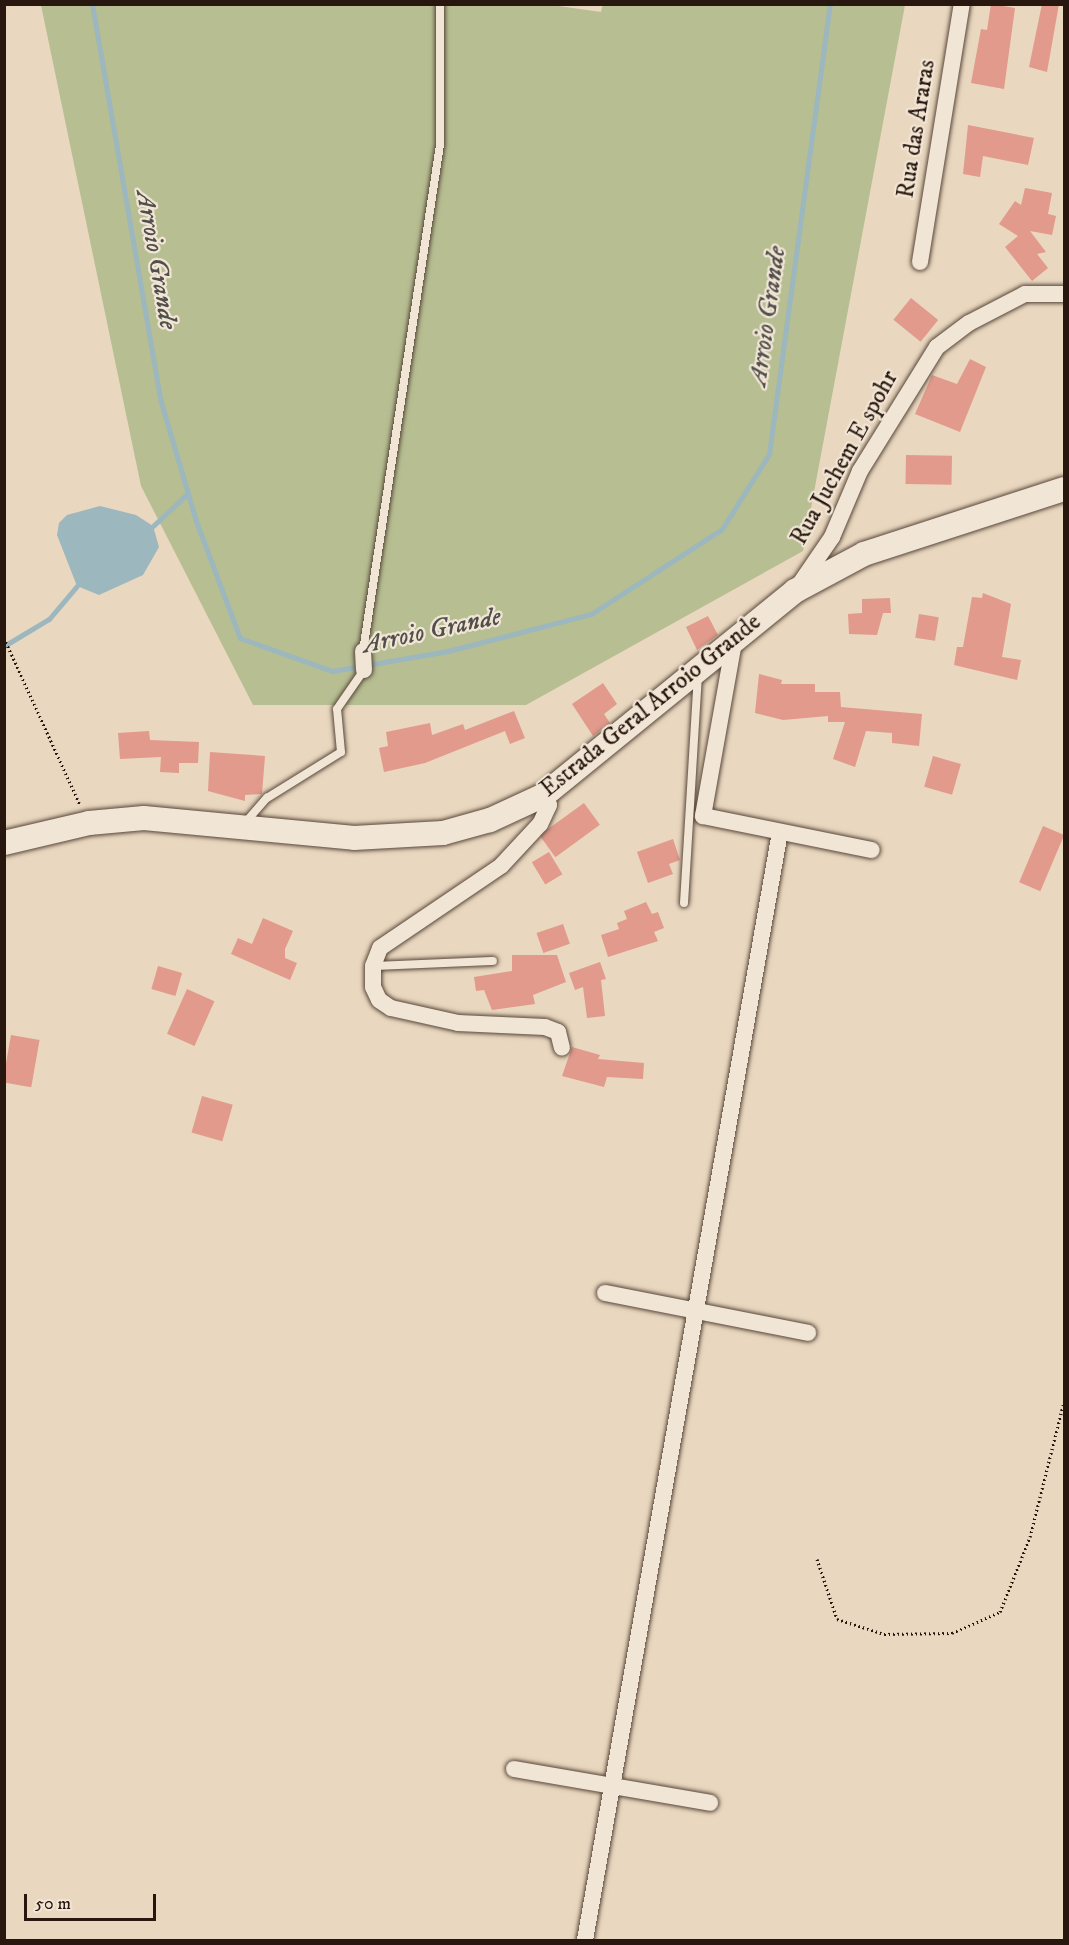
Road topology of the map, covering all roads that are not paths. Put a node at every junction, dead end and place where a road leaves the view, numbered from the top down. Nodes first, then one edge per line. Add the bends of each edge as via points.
1 (440, 4) edge
2 (963, 4) edge
3 (920, 262) dead end
4 (1065, 294) edge
5 (1065, 489) edge
6 (795, 591) junction
7 (734, 642) junction
8 (363, 651) joint
9 (364, 670) joint
10 (699, 671) junction
11 (544, 795) junction
12 (241, 827) junction
13 (780, 831) junction
14 (4, 843) edge
15 (872, 850) dead end
16 (684, 903) dead end
17 (493, 961) dead end
18 (373, 966) junction
19 (562, 1048) dead end
20 (605, 1293) dead end
21 (697, 1311) junction
22 (808, 1333) dead end
23 (514, 1769) dead end
24 (613, 1784) junction
25 (710, 1803) dead end
26 (585, 1941) edge

1 - 8 lane via 440,145
2 - 3 street, Rua das Araras
4 - 6 street, Rua Juchem E spohr via 1025,294 969,323 937,347 860,471 832,537
5 - 6 main road, Estrada Geral Arroio Grande via 864,554
6 - 7 main road, Estrada Geral Arroio Grande
7 - 10 main road, Estrada Geral Arroio Grande
7 - 13 street via 703,816
8 - 9 street
9 - 12 lane via 337,709 341,752 267,798
10 - 11 main road, Estrada Geral Arroio Grande
10 - 16 lane
11 - 12 main road, Estrada Geral Arroio Grande via 490,820 442,833 354,838
11 - 18 street via 549,805 528,841 501,866 380,948
12 - 14 main road, Estrada Geral Arroio Grande via 144,818 89,823
13 - 15 street
13 - 21 street
17 - 18 lane
18 - 19 street via 373,987 379,1000 391,1008 458,1023 545,1027 558,1032
20 - 21 street
21 - 22 street
21 - 24 street
23 - 24 street
24 - 25 street
24 - 26 street

